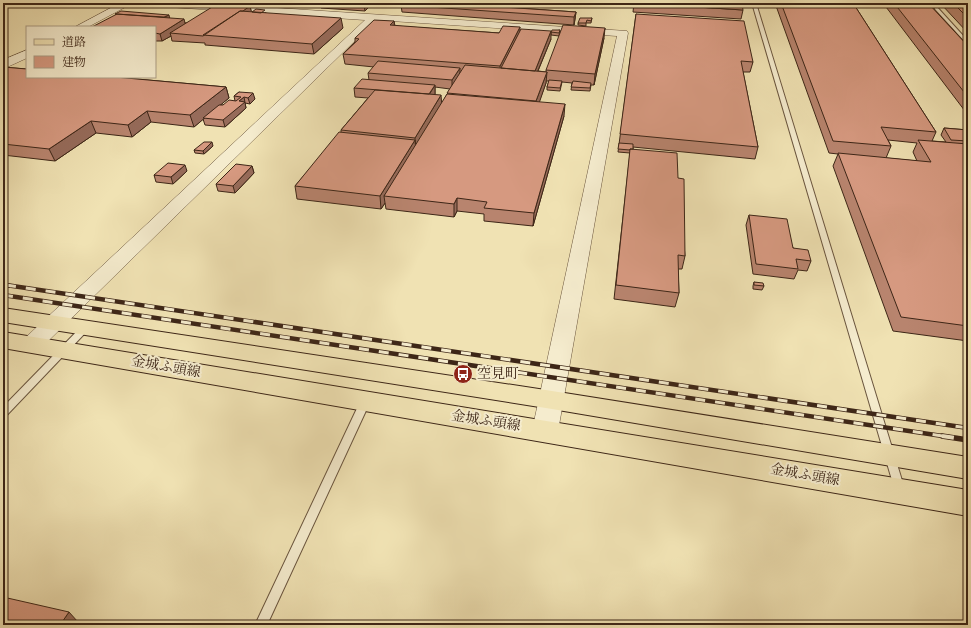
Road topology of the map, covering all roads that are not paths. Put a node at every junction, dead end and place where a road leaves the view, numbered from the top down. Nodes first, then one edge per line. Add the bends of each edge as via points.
1 (128, 3) edge
2 (154, 3) edge
3 (754, 3) edge
4 (936, 8) dead end
5 (374, 17) junction
6 (82, 26) edge
7 (968, 44) edge
8 (26, 54) edge
9 (3, 65) edge
10 (3, 315) edge
11 (55, 322) junction
12 (86, 328) junction
13 (3, 340) edge
14 (32, 344) junction
15 (64, 350) junction
16 (552, 400) junction
17 (365, 402) junction
18 (3, 413) edge
19 (545, 431) junction
20 (890, 456) junction
21 (968, 468) edge
22 (900, 492) junction
23 (968, 503) edge
24 (261, 625) edge

1 - 6 street
2 - 5 street
3 - 20 lane
4 - 7 lane
5 - 11 street
5 - 16 street via 623,33
8 - 9 street
10 - 11 main road, 金城ふ頭線
11 - 12 main road, 金城ふ頭線
11 - 14 street
12 - 15 lane
12 - 16 main road, 金城ふ頭線
13 - 14 main road, 金城ふ頭線
14 - 15 main road, 金城ふ頭線
15 - 17 main road, 金城ふ頭線
15 - 18 lane
16 - 19 street
16 - 20 main road, 金城ふ頭線
17 - 19 main road, 金城ふ頭線
17 - 24 lane
19 - 22 main road, 金城ふ頭線
20 - 21 main road, 金城ふ頭線
20 - 22 lane
22 - 23 main road, 金城ふ頭線

